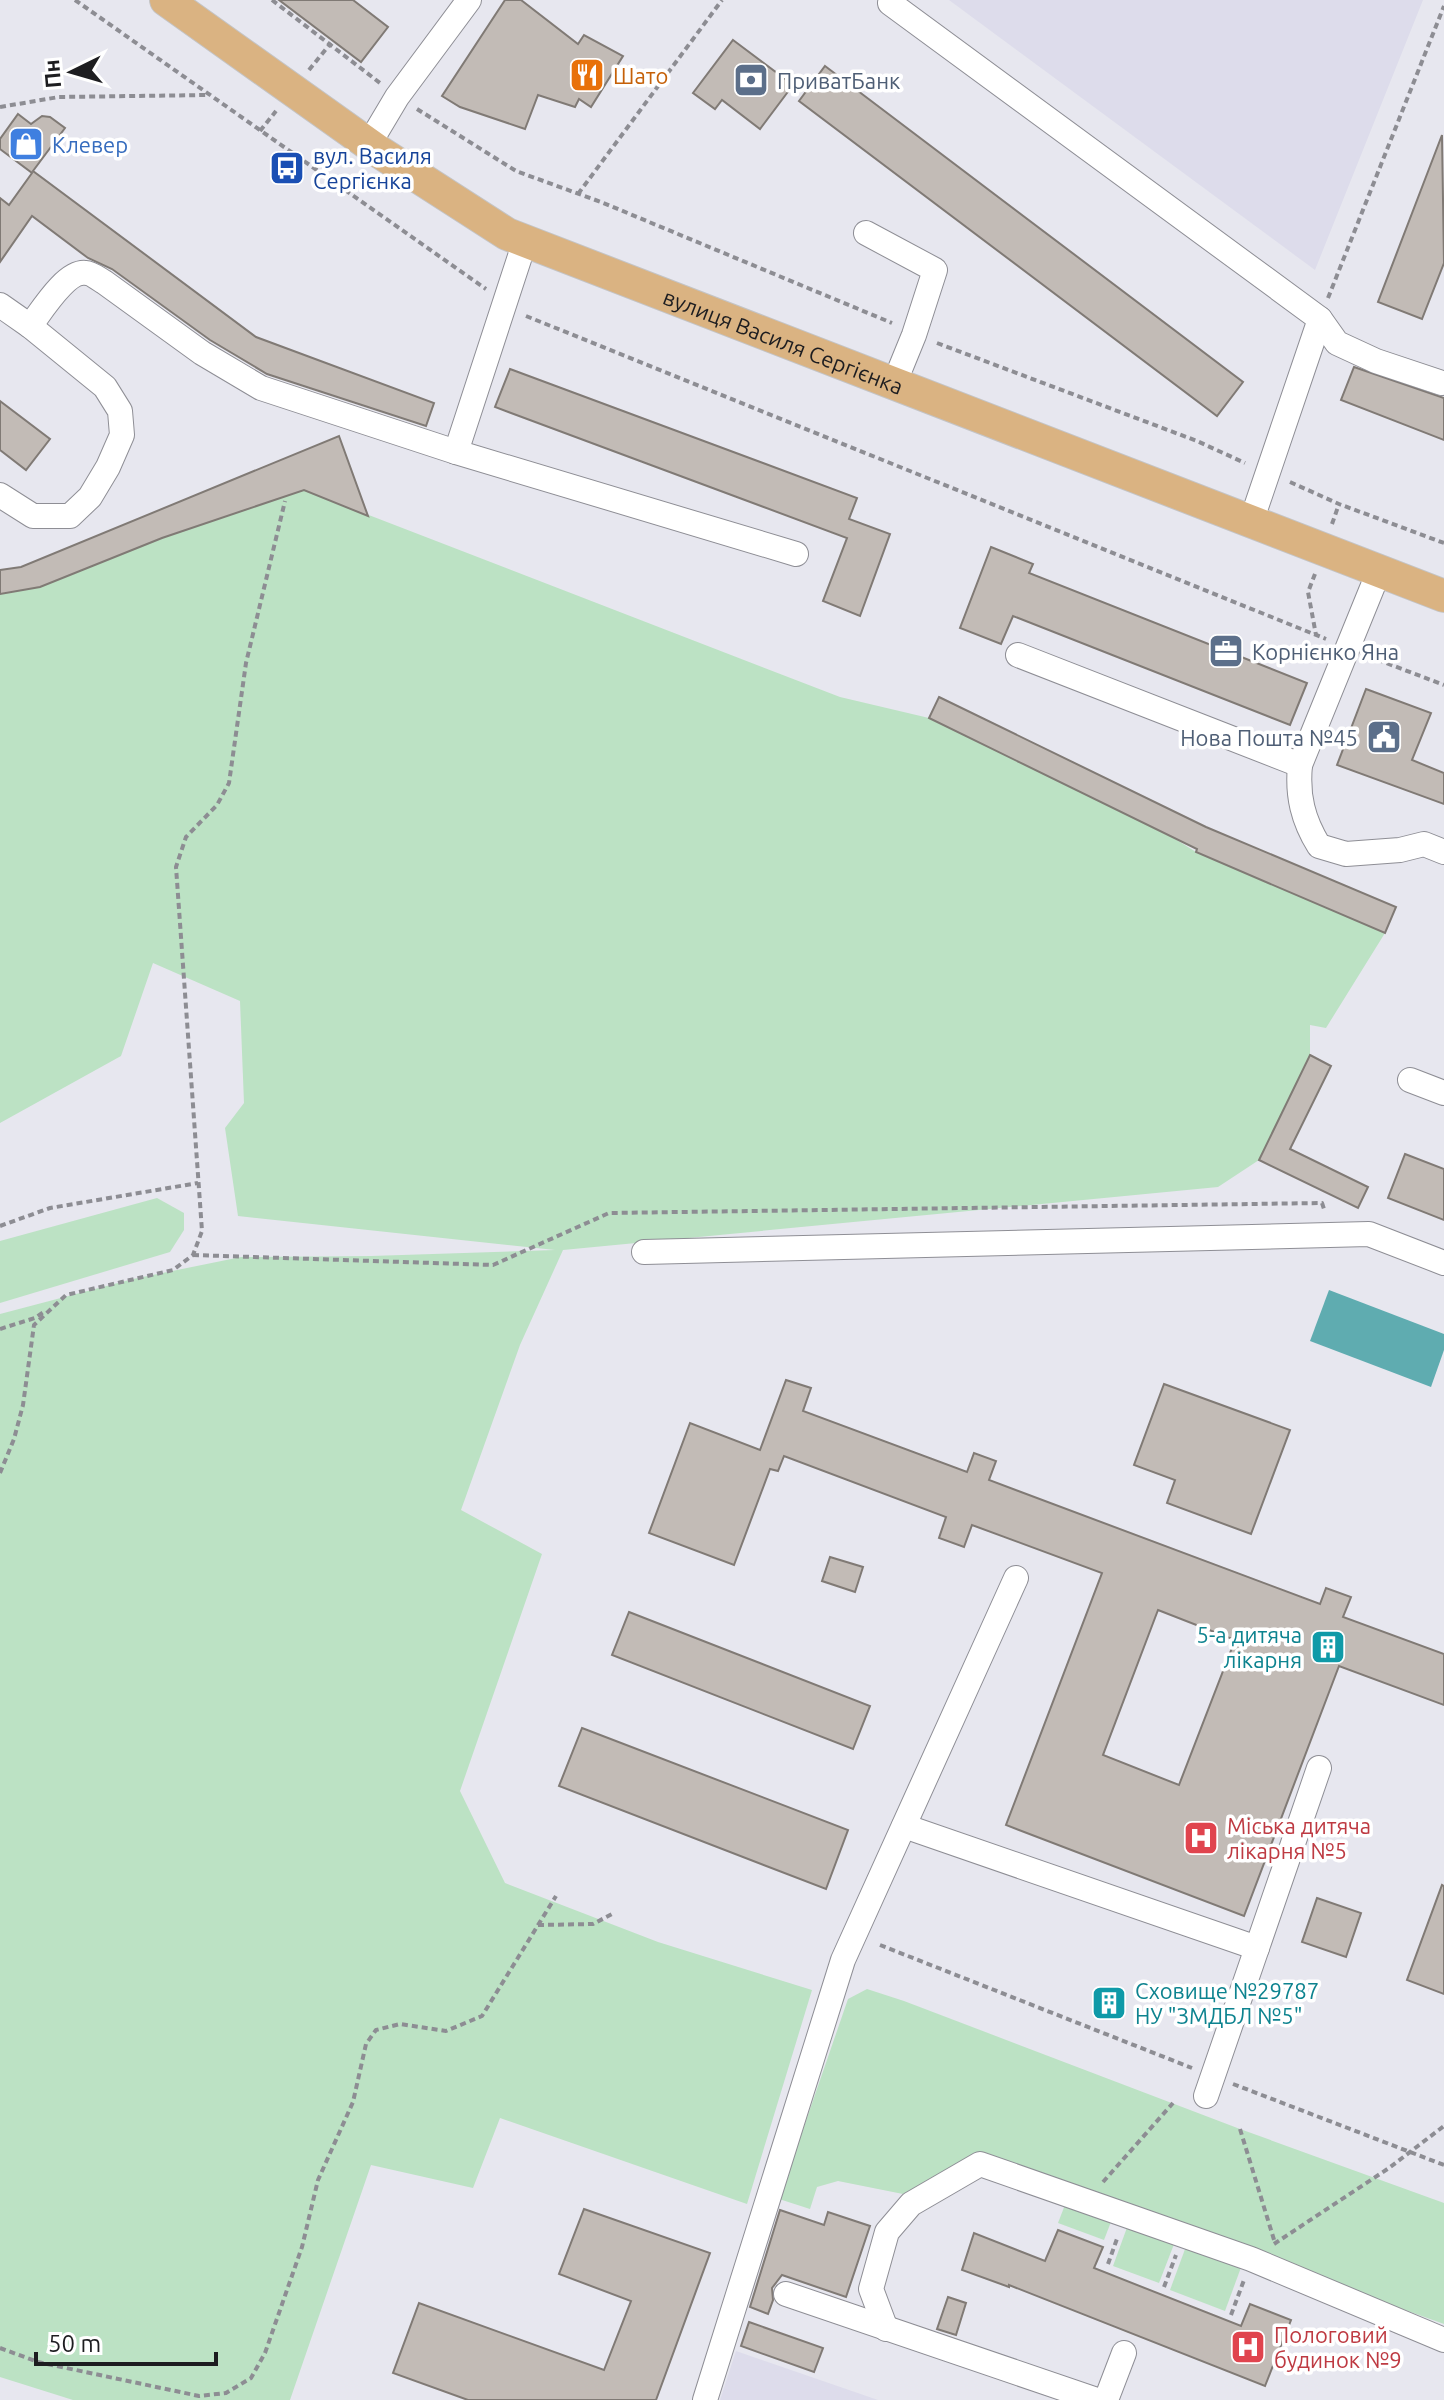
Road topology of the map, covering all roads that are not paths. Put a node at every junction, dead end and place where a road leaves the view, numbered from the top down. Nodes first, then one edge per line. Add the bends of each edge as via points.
1 (166, 0) edge
2 (469, 0) edge
3 (890, 3) dead end
4 (369, 144) junction
5 (866, 233) dead end
6 (525, 241) junction
7 (0, 305) edge
8 (1320, 319) junction
9 (30, 326) junction
10 (1443, 382) edge
11 (894, 384) junction
12 (456, 452) junction
13 (0, 495) edge
14 (1251, 522) junction
15 (796, 554) dead end
16 (1379, 571) junction
17 (1444, 596) edge
18 (1018, 655) dead end
19 (1300, 765) junction
20 (1444, 852) edge
21 (1410, 1080) dead end
22 (1444, 1093) edge
23 (644, 1252) dead end
24 (1444, 1263) edge
25 (1016, 1578) dead end
26 (1319, 1768) dead end
27 (904, 1826) junction
28 (1257, 1948) junction
29 (1209, 2086) road end
30 (786, 2294) dead end
31 (886, 2329) junction
32 (1444, 2340) edge
33 (1124, 2353) dead end
34 (705, 2400) edge
35 (1097, 2400) edge
36 (1106, 2400) edge

1 - 4 main road, вулиця Василя Сергієнка
2 - 4 lane
3 - 8 lane
4 - 6 main road, вулиця Василя Сергієнка
5 - 11 lane via 935,270
6 - 11 main road, вулиця Василя Сергієнка
6 - 12 lane
7 - 9 lane
8 - 10 lane via 1337,343
8 - 14 lane
9 - 12 lane via 63,284 73,275 87,273 261,388
9 - 13 lane via 105,387 120,411 122,435 90,497 70,516 33,516
11 - 14 main road, вулиця Василя Сергієнка
12 - 15 lane
14 - 16 main road, вулиця Василя Сергієнка
16 - 17 main road, вулиця Василя Сергієнка
16 - 19 lane
18 - 19 lane
19 - 20 lane via 1301,809 1319,846 1346,854 1424,844
21 - 22 lane
23 - 24 lane via 1369,1234
25 - 27 lane
26 - 28 lane
27 - 28 lane
27 - 34 lane via 843,1960
28 - 29 lane
30 - 31 lane
31 - 32 lane via 871,2289 887,2232 911,2204 980,2164 1251,2259
31 - 35 lane
33 - 36 lane

